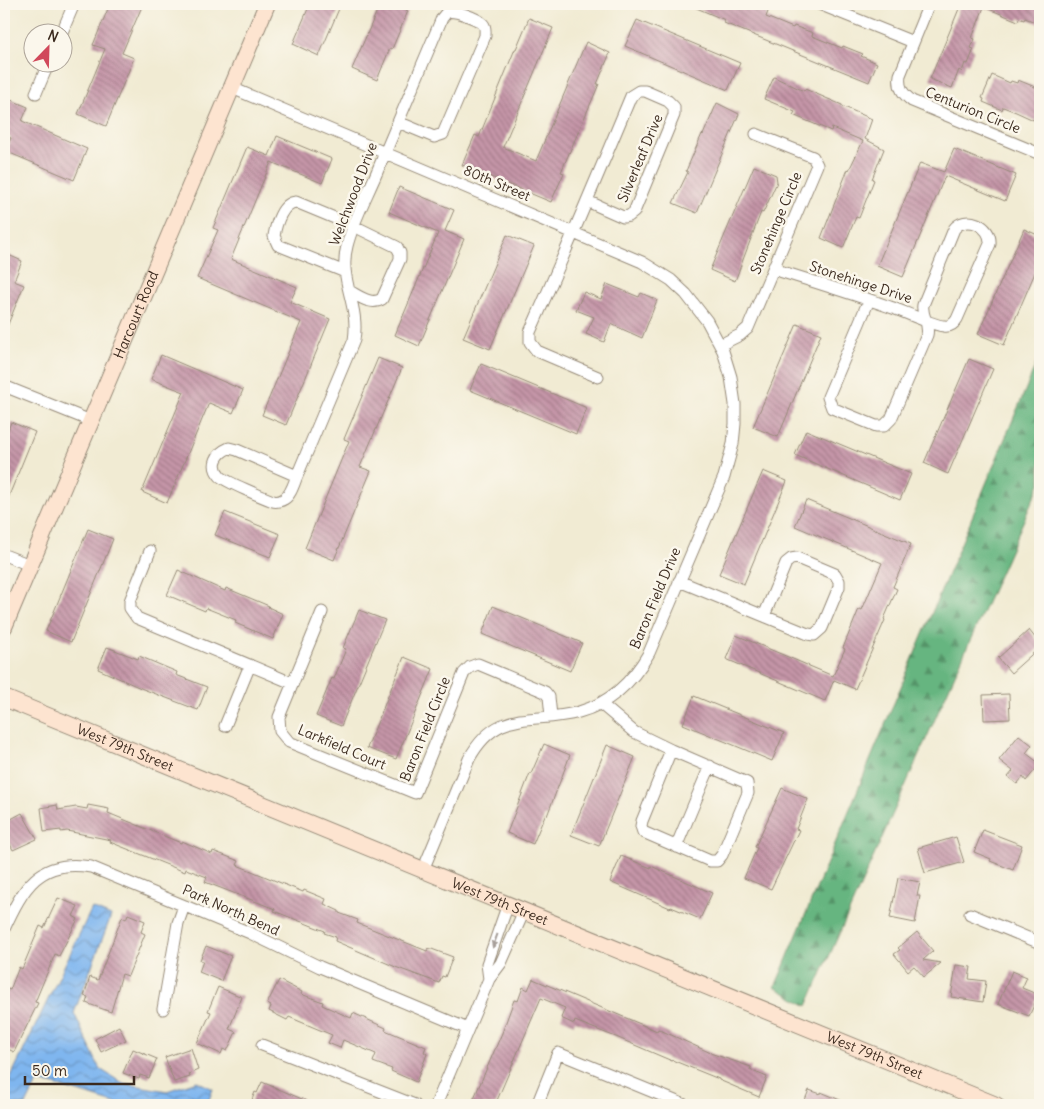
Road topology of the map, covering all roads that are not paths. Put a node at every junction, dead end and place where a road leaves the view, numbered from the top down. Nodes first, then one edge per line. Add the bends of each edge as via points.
1 (74, 4) edge
2 (267, 4) edge
3 (819, 4) edge
4 (929, 4) edge
5 (66, 22) edge
6 (913, 42) junction
7 (45, 72) edge
8 (232, 88) junction
9 (36, 93) dead end
10 (398, 122) junction
11 (756, 134) dead end
12 (385, 152) junction
13 (1040, 154) edge
14 (587, 201) junction
15 (354, 226) junction
16 (574, 232) junction
17 (772, 269) junction
18 (344, 272) junction
19 (349, 291) junction
20 (869, 300) junction
21 (926, 320) junction
22 (720, 345) junction
23 (598, 377) dead end
24 (4, 386) edge
25 (91, 421) junction
26 (297, 476) junction
27 (150, 551) dead end
28 (4, 555) edge
29 (30, 565) junction
30 (679, 581) junction
31 (322, 612) dead end
32 (764, 616) junction
33 (4, 627) edge
34 (250, 665) junction
35 (292, 683) junction
36 (4, 698) edge
37 (601, 704) junction
38 (551, 716) junction
39 (225, 726) dead end
40 (671, 750) junction
41 (710, 766) junction
42 (415, 793) joint
43 (676, 847) junction
44 (423, 870) junction
45 (508, 904) junction
46 (184, 906) junction
47 (524, 911) junction
48 (970, 914) dead end
49 (4, 929) edge
50 (1040, 944) edge
51 (488, 979) junction
52 (163, 1009) dead end
53 (468, 1029) junction
54 (262, 1045) dead end
55 (415, 1105) edge
56 (436, 1105) edge
57 (537, 1105) edge
58 (685, 1105) edge
59 (996, 1105) edge

1 - 5 street
2 - 8 main road, Harcourt Road
3 - 6 street
4 - 6 street, Centurion Circle
6 - 13 street, Centurion Circle via 899,79 904,95
7 - 9 street
8 - 12 street, 80th Street
8 - 25 main road, Harcourt Road
10 - 10 street, Welchwood Drive via 445,15 456,11 481,22 486,30 485,36 443,134 434,137
10 - 12 street, Welchwood Drive
11 - 17 street, Stonehinge Circle via 817,161
12 - 15 street, Welchwood Drive
12 - 16 street, 80th Street
14 - 14 street, Silverleaf Drive via 631,96 645,91 672,104 674,115 634,212 623,217
14 - 16 street, Silverleaf Drive
15 - 18 street, Welchwood Drive
15 - 18 street via 292,202 284,208 274,232 278,245
15 - 19 street via 394,245 400,256 380,300 369,301
16 - 22 street, 80th Street via 642,262 671,280 708,321
16 - 23 street, Silverleaf Drive via 530,332 530,342 537,351
17 - 20 street, Stonehinge Drive
17 - 22 street, Stonehinge Circle via 748,328
18 - 19 street, Welchwood Drive
19 - 26 street, Welchwood Drive via 355,315 354,340
20 - 21 street, Stonehinge Drive
20 - 21 street via 828,397 832,408 876,426 884,426 891,420 927,335
21 - 21 street, Stonehinge Drive via 943,326 953,324 957,319 990,242 983,226 968,221 957,226 922,308
22 - 30 street, Baron Field Drive via 730,370 735,404 733,444 724,477
24 - 25 street
25 - 29 main road, Harcourt Road
26 - 26 street, Welchwood Drive via 229,448 223,450 215,464 223,479 274,501 288,496
27 - 34 street via 130,601 135,616
28 - 29 street
29 - 33 main road, Harcourt Road
30 - 32 street
30 - 37 street, Baron Field Drive via 642,665 621,690
31 - 35 street, Larkfield Court
32 - 32 street via 808,634 818,633 839,587 838,577 797,558 791,559 785,565
34 - 35 street
34 - 39 street
35 - 42 street, Larkfield Court via 279,718 284,738
36 - 44 main road, West 79th Street
37 - 38 street, Baron Field Drive via 579,712
37 - 40 street via 634,732
38 - 42 street, Baron Field Circle via 549,697 545,692 478,664 472,666 464,673
38 - 44 street, Baron Field Drive via 512,721 493,730 478,744
40 - 41 street
40 - 43 street via 641,826 646,835
41 - 43 street
41 - 43 street via 744,780 748,793 719,859 710,861
44 - 45 main road, West 79th Street
45 - 47 main road, West 79th Street
45 -> 51 street via 487,964
46 - 49 street, Park North Bend via 100,870 72,865 53,869 31,883 17,900
46 - 52 street
46 - 53 street, Park North Bend
47 - 51 street via 501,963
47 - 59 main road, West 79th Street
48 - 50 street
51 - 53 street
53 - 56 street
54 - 55 street
57 - 58 street via 558,1053

